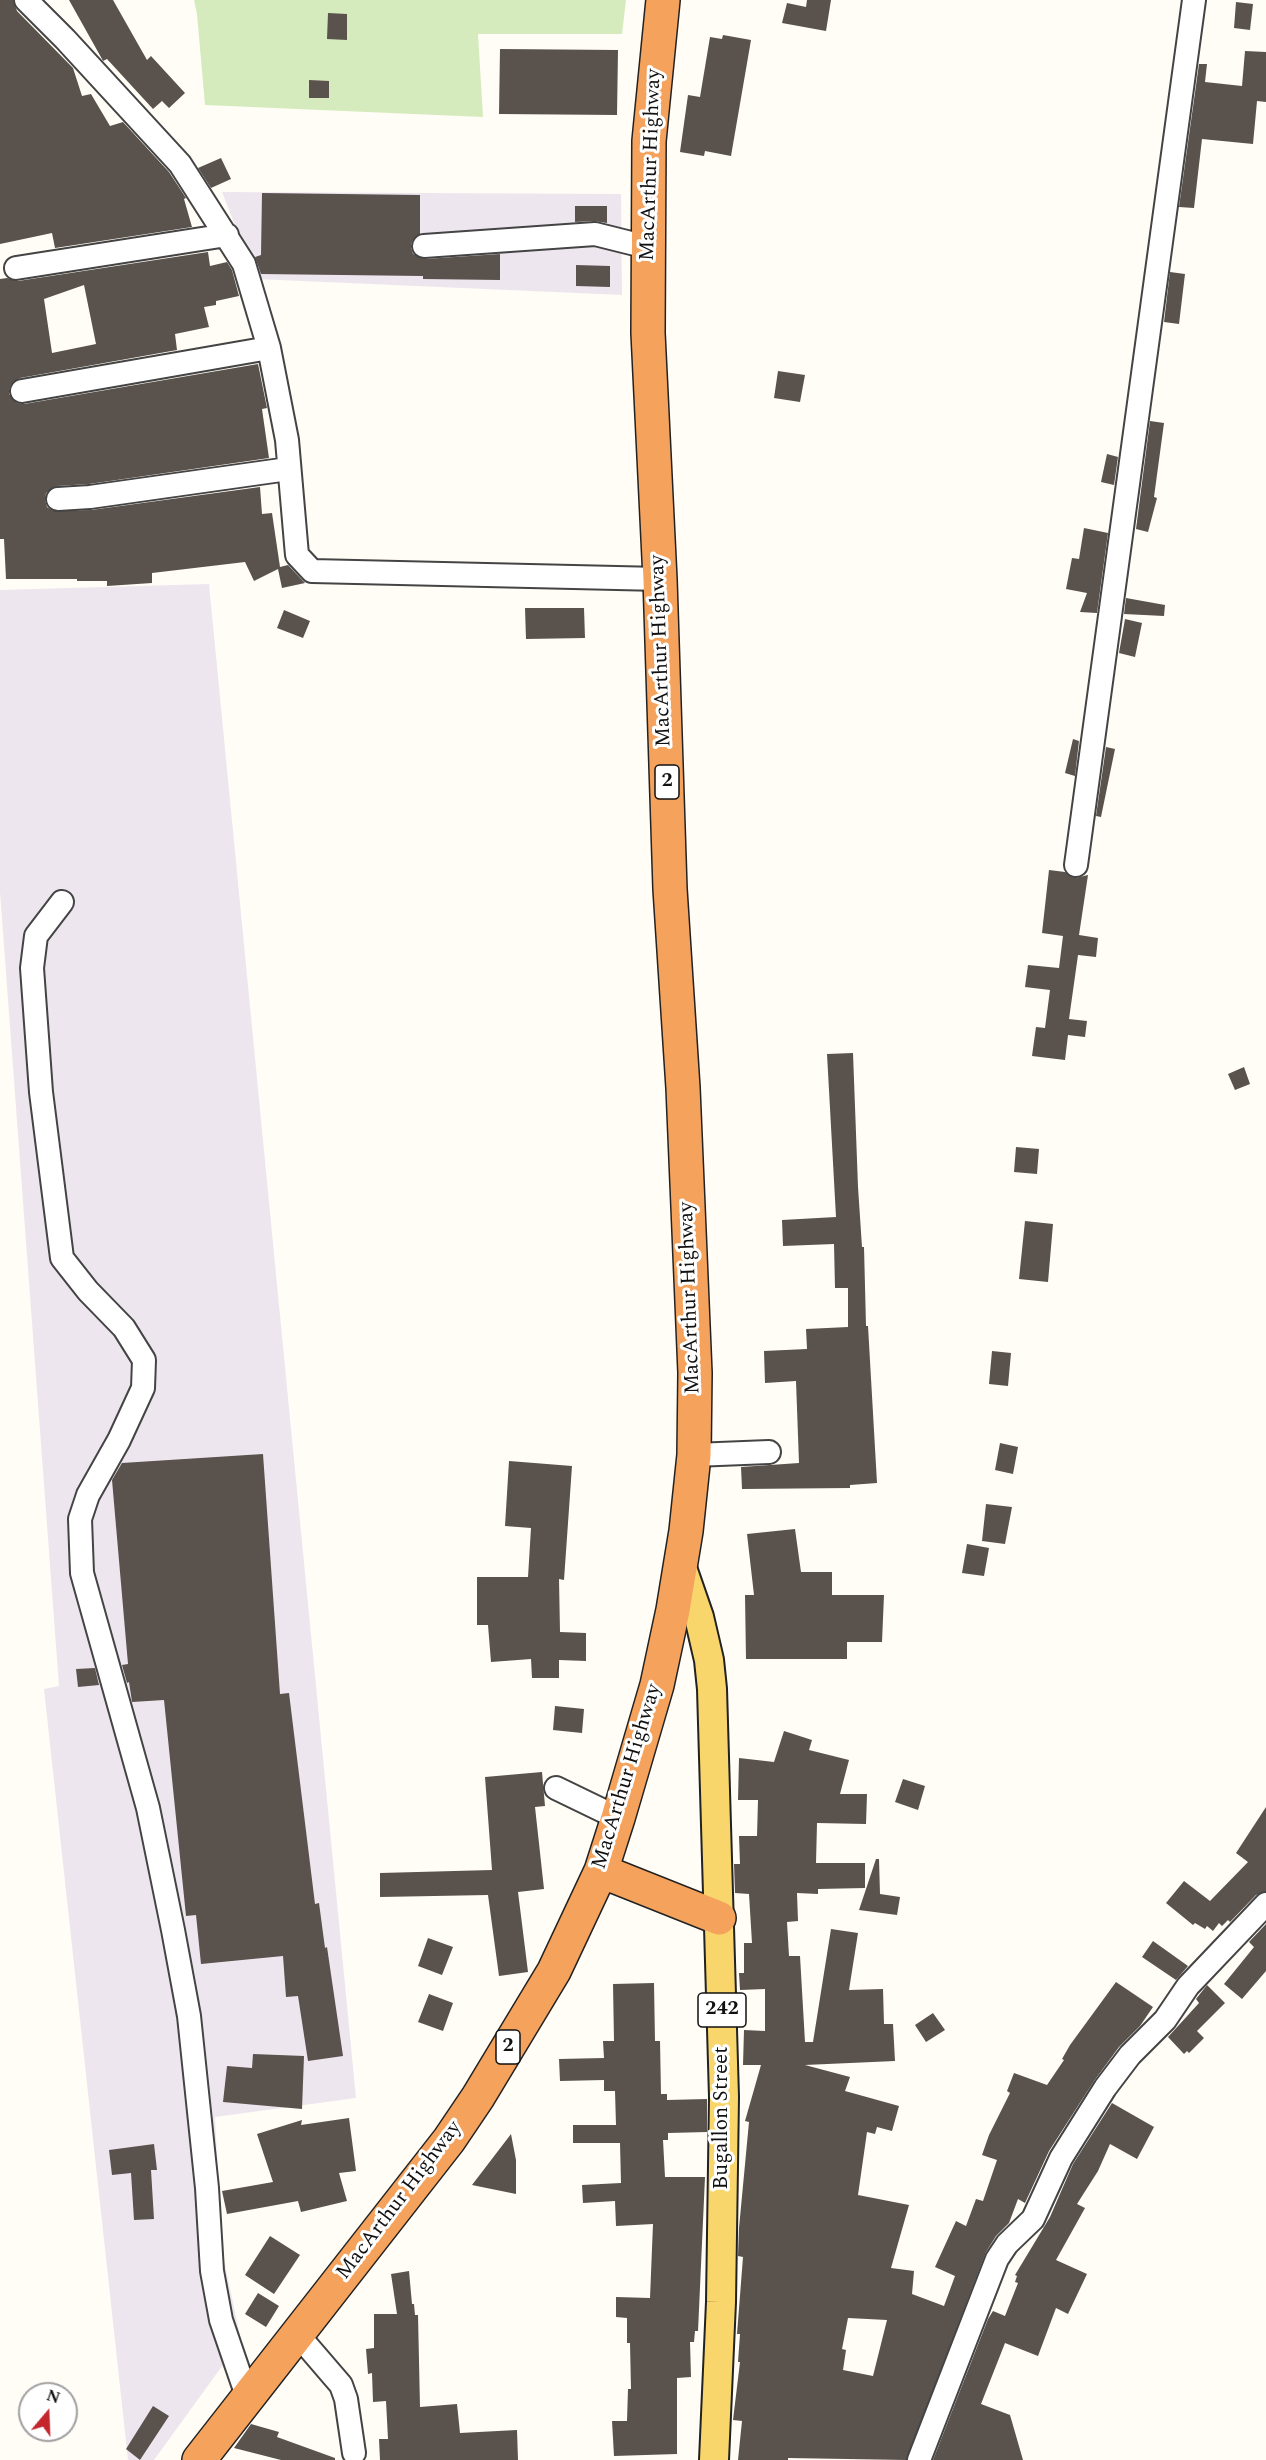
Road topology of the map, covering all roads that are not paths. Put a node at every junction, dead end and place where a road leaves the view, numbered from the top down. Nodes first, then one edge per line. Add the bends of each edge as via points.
1 (26, 0) edge
2 (663, 0) edge
3 (1194, 0) edge
4 (227, 236) junction
5 (424, 246) dead end
6 (647, 247) junction
7 (16, 268) dead end
8 (269, 348) junction
9 (22, 391) dead end
10 (288, 470) junction
11 (58, 499) dead end
12 (660, 579) junction
13 (1076, 865) dead end
14 (62, 902) dead end
15 (769, 1452) dead end
16 (693, 1455) junction
17 (681, 1564) junction
18 (556, 1788) dead end
19 (618, 1818) junction
20 (600, 1871) junction
21 (1266, 1904) edge
22 (719, 1918) junction
23 (298, 2335) junction
24 (247, 2396) junction
25 (354, 2453) dead end
26 (199, 2460) edge
27 (714, 2460) edge
28 (919, 2460) edge

1 - 4 street via 180,164
2 - 6 highway, MacArthur Highway / 2 via 649,141
3 - 13 street
4 - 7 street
4 - 8 street via 244,264
5 - 6 street via 596,234
6 - 12 highway, MacArthur Highway / 2
8 - 9 street
8 - 10 street via 287,440
10 - 11 street
10 - 12 street via 297,555 312,571
12 - 16 highway, MacArthur Highway / 2 via 670,889 692,1280
14 - 24 street via 36,936 32,968 41,1092 62,1258 124,1329 144,1360 143,1388 88,1495 80,1519 82,1573 148,1808 173,1930 189,2016 212,2271 222,2320
15 - 16 street
16 - 17 highway, MacArthur Highway / 2
17 - 19 highway, MacArthur Highway / 2 via 657,1685
17 - 22 main road, Bugallon Street / 242 via 709,1660
18 - 19 street
19 - 20 highway, MacArthur Highway / 2
20 - 22 highway
20 - 23 highway, MacArthur Highway / 2 via 554,1971 478,2097
21 - 28 street via 1188,1986 1165,2020 1130,2055 1061,2158 1033,2219 997,2259
22 - 27 main road, Bugallon Street / 242 via 724,2163
23 - 24 highway, MacArthur Highway / 2
23 - 25 street via 341,2385
24 - 26 highway, MacArthur Highway / 2

